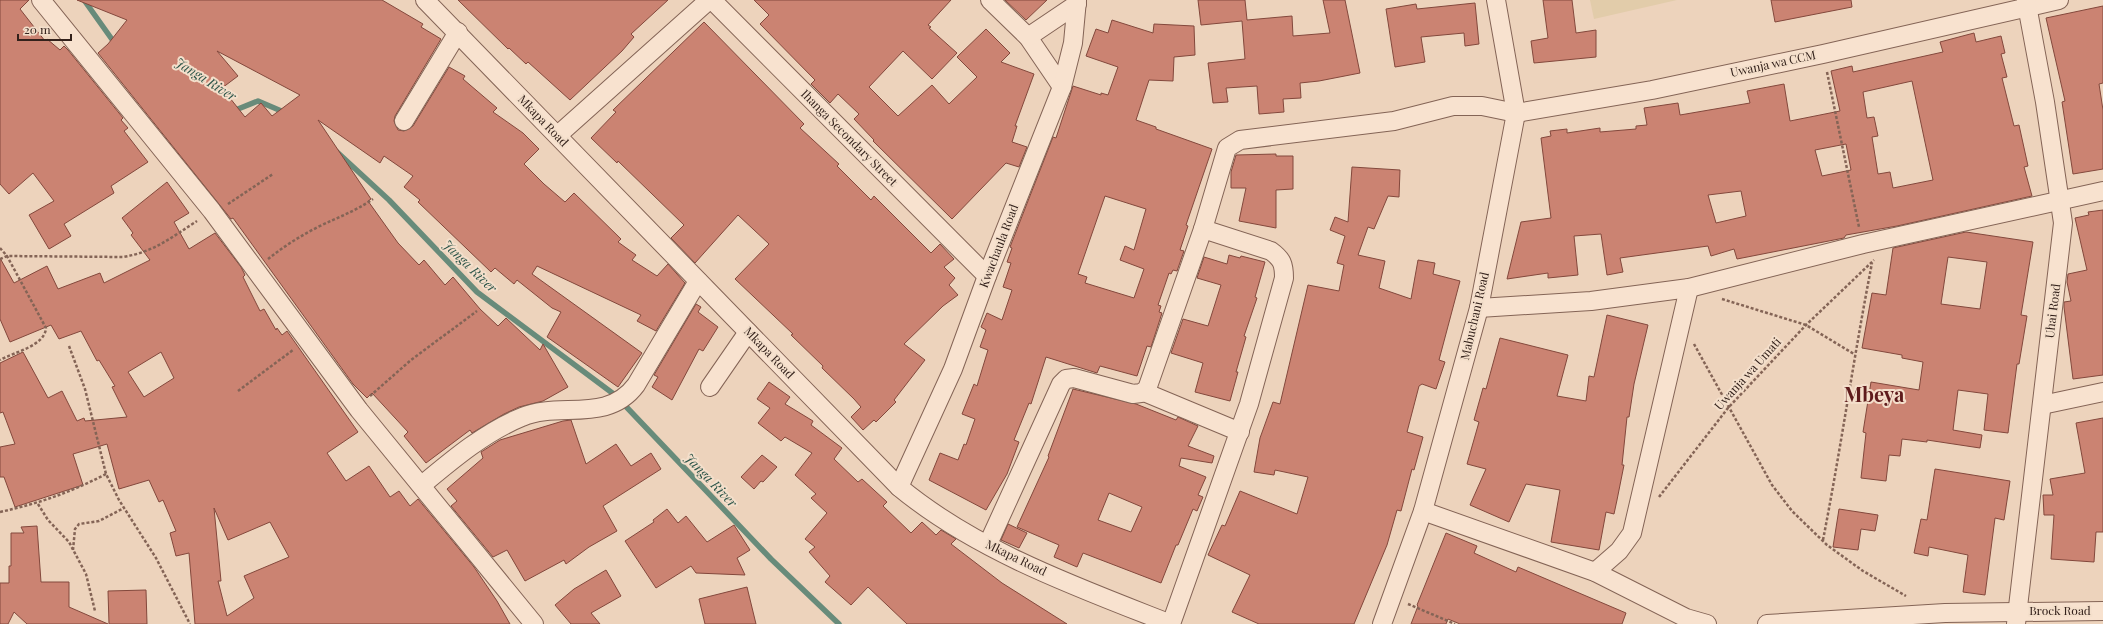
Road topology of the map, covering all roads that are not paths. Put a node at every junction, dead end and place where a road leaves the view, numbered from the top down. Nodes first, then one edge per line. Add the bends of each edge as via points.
1 (41, 0) edge
2 (425, 0) edge
3 (711, 0) edge
4 (990, 0) edge
5 (1496, 0) edge
6 (2058, 0) edge
7 (1077, 2) edge
8 (2027, 4) edge
9 (458, 32) junction
10 (1028, 37) junction
11 (1062, 87) junction
12 (1516, 113) junction
13 (404, 121) dead end
14 (558, 135) junction
15 (2103, 191) edge
16 (2061, 200) junction
17 (1203, 229) junction
18 (987, 276) junction
19 (698, 281) junction
20 (1689, 288) junction
21 (1479, 308) junction
22 (748, 332) junction
23 (710, 387) dead end
24 (1144, 392) junction
25 (2103, 392) edge
26 (2042, 405) junction
27 (1240, 432) junction
28 (422, 485) junction
29 (899, 486) junction
30 (1423, 511) junction
31 (988, 544) junction
32 (1595, 572) junction
33 (2103, 611) edge
34 (1130, 616) edge
35 (2017, 618) edge
36 (534, 624) edge
37 (1171, 624) edge
38 (1382, 624) edge
39 (1707, 624) edge
40 (1767, 624) edge

1 - 28 street via 214,213 355,403
2 - 9 street, Mkapa Road
3 - 14 street
3 - 18 street, Ihanga Secondary Street
4 - 10 street
5 - 12 street, Mabuchani Road
6 - 8 street, Uwanja wa CCM
7 - 10 street
7 - 11 street, Kwachaula Road via 1072,43
8 - 12 street, Uwanja wa CCM via 1823,54 1652,90
8 - 16 street, Uhai Road
9 - 13 street
9 - 14 street, Mkapa Road
10 - 11 street
11 - 18 street, Kwachaula Road
12 - 17 street via 1482,106 1453,106 1394,121 1240,140 1227,148
12 - 21 street, Mabuchani Road
14 - 19 street, Mkapa Road
15 - 16 street
16 - 20 street via 1863,244
16 - 26 street, Uhai Road via 2063,223
17 - 24 street
17 - 27 street via 1271,251 1280,258 1284,266 1280,298
18 - 29 street, Kwachaula Road via 953,369
19 - 22 street, Mkapa Road
19 - 28 street via 636,385 618,401 590,409 524,416 509,422
20 - 21 street via 1584,301
20 - 32 street via 1632,533 1619,551
21 - 30 street, Mabuchani Road
22 - 23 street
22 - 29 street, Mkapa Road
24 - 27 street
24 - 31 street via 1133,394 1074,378 1066,379 1061,384
25 - 26 street
26 - 35 street, Uhai Road
27 - 37 street
28 - 36 street
29 - 31 street, Mkapa Road via 940,517
30 - 32 street
30 - 38 street, Mabuchani Road
31 - 34 street, Mkapa Road
32 - 39 street via 1686,618
33 - 35 street, Brock Road
34 - 37 street, Mkapa Road
35 - 40 street, Brock Road via 1945,613

